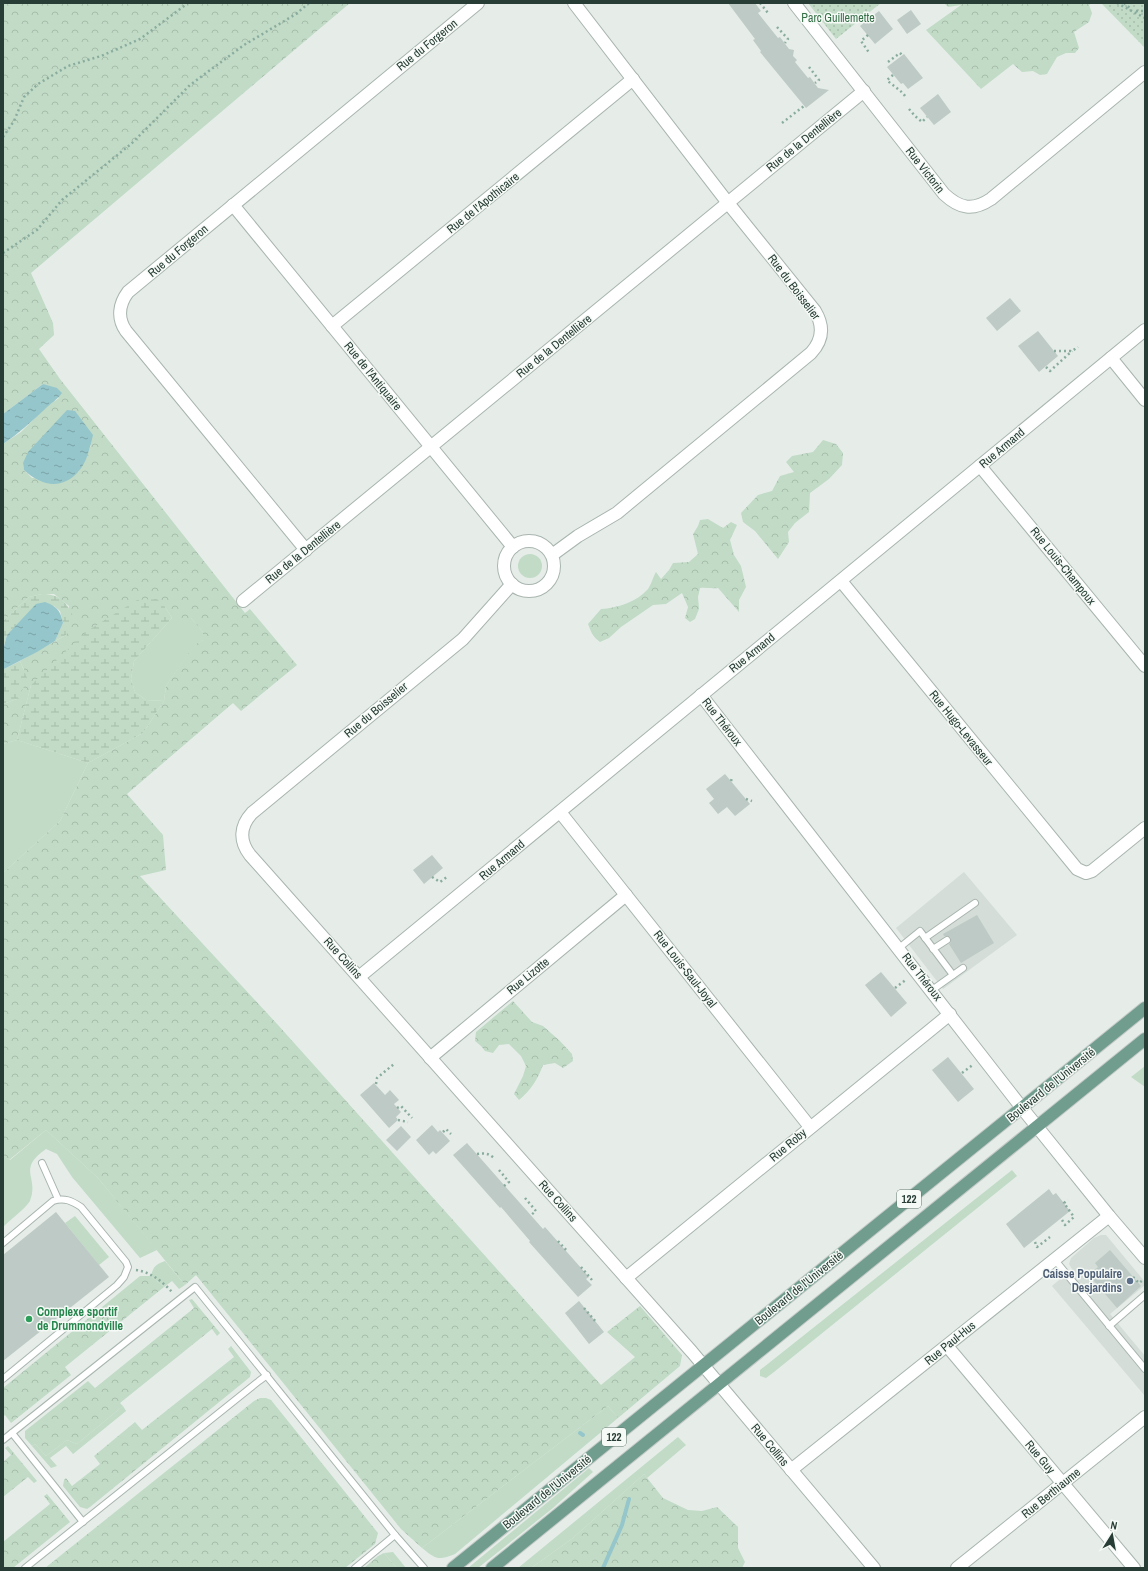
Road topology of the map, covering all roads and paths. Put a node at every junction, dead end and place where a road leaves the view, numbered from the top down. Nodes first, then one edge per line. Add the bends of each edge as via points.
1 (188, 3) edge
2 (309, 3) edge
3 (478, 3) edge
4 (574, 3) edge
5 (760, 3) edge
6 (794, 3) edge
7 (1117, 3) edge
8 (1124, 3) edge
9 (1134, 11) junction
10 (1145, 11) edge
11 (768, 13) dead end
12 (1145, 18) edge
13 (777, 27) dead end
14 (868, 35) dead end
15 (785, 43) dead end
16 (870, 54) dead end
17 (902, 55) dead end
18 (888, 62) dead end
19 (809, 67) dead end
20 (1145, 72) edge
21 (893, 75) dead end
22 (633, 79) junction
23 (815, 84) dead end
24 (864, 91) junction
25 (905, 96) dead end
26 (804, 106) dead end
27 (909, 109) dead end
28 (927, 117) dead end
29 (782, 123) dead end
30 (3, 137) edge
31 (728, 203) junction
32 (233, 205) junction
33 (3, 253) edge
34 (332, 326) junction
35 (1145, 330) edge
36 (1078, 347) dead end
37 (1054, 351) dead end
38 (1072, 351) junction
39 (1110, 358) junction
40 (1046, 367) dead end
41 (1145, 400) edge
42 (431, 446) junction
43 (980, 466) junction
44 (513, 547) junction
45 (306, 550) junction
46 (552, 555) junction
47 (841, 581) junction
48 (512, 584) junction
49 (243, 601) dead end
50 (1145, 666) edge
51 (701, 695) junction
52 (732, 778) dead end
53 (731, 781) dead end
54 (746, 799) dead end
55 (752, 801) dead end
56 (560, 812) junction
57 (1145, 828) edge
58 (242, 835) joint
59 (432, 877) dead end
60 (447, 877) dead end
61 (626, 895) junction
62 (975, 903) dead end
63 (926, 938) junction
64 (947, 940) dead end
65 (899, 948) junction
66 (933, 949) junction
67 (963, 968) dead end
68 (953, 975) junction
69 (359, 977) junction
70 (932, 990) junction
71 (1145, 1008) edge
72 (950, 1014) junction
73 (1145, 1039) edge
74 (430, 1058) junction
75 (394, 1064) dead end
76 (376, 1084) dead end
77 (397, 1108) dead end
78 (1022, 1108) junction
79 (412, 1118) dead end
80 (398, 1120) dead end
81 (408, 1122) dead end
82 (810, 1127) junction
83 (1038, 1127) junction
84 (443, 1132) dead end
85 (451, 1134) dead end
86 (477, 1154) dead end
87 (494, 1158) dead end
88 (42, 1163) dead end
89 (498, 1170) dead end
90 (504, 1186) dead end
91 (525, 1198) dead end
92 (58, 1199) junction
93 (1068, 1200) dead end
94 (531, 1215) dead end
95 (1109, 1216) junction
96 (1062, 1220) dead end
97 (1050, 1237) dead end
98 (558, 1241) dead end
99 (1035, 1242) dead end
100 (3, 1243) edge
101 (567, 1251) dead end
102 (1145, 1258) edge
103 (1055, 1260) junction
104 (581, 1267) dead end
105 (127, 1269) junction
106 (1133, 1277) dead end
107 (626, 1278) junction
108 (592, 1280) dead end
109 (1143, 1280) dead end
110 (1145, 1294) edge
111 (179, 1300) junction
112 (584, 1308) dead end
113 (596, 1322) dead end
114 (1109, 1326) junction
115 (947, 1346) junction
116 (703, 1365) junction
117 (1145, 1369) edge
118 (267, 1376) junction
119 (3, 1379) edge
120 (719, 1384) junction
121 (1145, 1417) edge
122 (12, 1433) junction
123 (3, 1440) edge
124 (791, 1470) junction
125 (1062, 1484) junction
126 (83, 1522) junction
127 (395, 1535) junction
128 (25, 1568) edge
129 (355, 1568) edge
130 (424, 1568) edge
131 (453, 1568) edge
132 (492, 1568) edge
133 (874, 1568) edge
134 (957, 1568) edge
135 (1134, 1568) edge

1 - 30 path via 140,39 101,56 68,66 38,84 24,97 14,121
2 - 33 path via 296,14 244,45 190,85 131,144 62,200 37,230
3 - 32 street, Rue du Forgeron
4 - 22 street, Rue du Boisselier
5 - 11 path
6 - 24 street, Rue Victorin
7 - 9 path
8 - 9 path
9 - 10 path
9 - 12 path
13 - 15 path via 788,39
14 - 16 path via 860,41
17 - 18 path via 900,53
19 - 23 path via 819,80
20 - 24 street, Rue Victorin via 991,199 972,207 956,204 944,194
21 - 25 path via 887,80
22 - 31 street, Rue du Boisselier
22 - 34 street, Rue de l'Apothicaire
24 - 31 street, Rue de la Dentellière
26 - 29 path
27 - 28 path via 922,122
31 - 42 street, Rue de la Dentellière
31 - 46 street, Rue du Boisselier via 819,318 822,331 816,347 617,513 573,539
32 - 34 street, Rue de l'Antiquaire
32 - 45 street, Rue du Forgeron via 128,292 121,304 120,317 126,331
34 - 42 street, Rue de l'Antiquaire
35 - 39 street, Rue Armand
36 - 38 path
37 - 38 path
38 - 40 path via 1050,371
39 - 41 street
39 - 43 street, Rue Armand
42 - 44 street, Rue de l'Antiquaire
42 - 45 street, Rue de la Dentellière
43 - 47 street, Rue Armand
43 - 50 street, Rue Louis-Champoux
44 - 46 street via 531,541 543,545
44 - 48 street via 505,565
45 - 49 street, Rue de la Dentellière
46 - 48 street via 554,568 544,586 524,590
47 - 51 street, Rue Armand
47 - 57 street, Rue Hugo-Levasseur via 1075,867 1083,873 1092,871
48 - 58 street, Rue du Boisselier via 463,639 252,813 244,825
51 - 56 street, Rue Armand
51 - 65 street, Rue Théroux
52 - 53 path
54 - 55 path
56 - 61 street, Rue Louis-Saul-Joyal
56 - 69 street, Rue Armand
58 - 69 street, Rue Collins via 244,846 250,855
59 - 60 path via 440,882
61 - 74 street, Rue Lizotte
61 - 82 street, Rue Louis-Saul-Joyal
62 - 63 lane
63 - 65 lane via 920,931
63 - 66 lane
64 - 66 lane
65 - 70 street, Rue Théroux
66 - 68 lane
67 - 68 lane
68 - 70 lane
69 - 74 street, Rue Collins
70 - 72 street, Rue Théroux
71 - 78 main road, Boulevard de l'Université / 122
72 - 78 street, Rue Théroux
72 - 82 street, Rue Roby
73 - 83 main road, Boulevard de l'Université
74 - 107 street, Rue Collins
75 - 76 path via 377,1078
77 - 79 path via 401,1106
78 - 83 street, Rue Théroux
78 - 116 main road, Boulevard de l'Université / 122
80 - 81 path
82 - 107 street, Rue Roby
83 - 95 street, Rue Théroux
83 - 120 main road, Boulevard de l'Université
84 - 85 path via 446,1129
86 - 87 path via 490,1154
88 - 92 lane
89 - 90 path via 509,1182
91 - 94 path via 536,1211
92 - 100 lane
92 - 105 lane via 73,1201 81,1207 126,1262
93 - 96 path via 1064,1203 1074,1217 1065,1224
95 - 102 street, Rue Théroux
95 - 103 street, Rue Paul-Hus
97 - 99 path via 1038,1247
98 - 101 path
103 - 114 lane
103 - 115 street, Rue Paul-Hus
104 - 108 path
105 - 111 path via 146,1271 166,1285
105 - 119 lane via 118,1284
106 - 109 path via 1139,1284
107 - 116 street, Rue Collins
110 - 114 lane
111 - 118 lane via 195,1287
111 - 122 lane
112 - 113 path
114 - 117 lane
115 - 124 street, Rue Paul-Hus
115 - 125 street, Rue Guy
116 - 120 street, Rue Collins
116 - 131 main road, Boulevard de l'Université / 122
118 - 126 lane
118 - 127 lane
120 - 124 street, Rue Collins
120 - 132 main road, Boulevard de l'Université
121 - 125 street, Rue Berthiaume
122 - 123 lane
122 - 126 lane
124 - 133 street, Rue Collins
125 - 134 street, Rue Berthiaume
125 - 135 street, Rue Guy
126 - 128 lane
127 - 129 lane
127 - 130 lane

